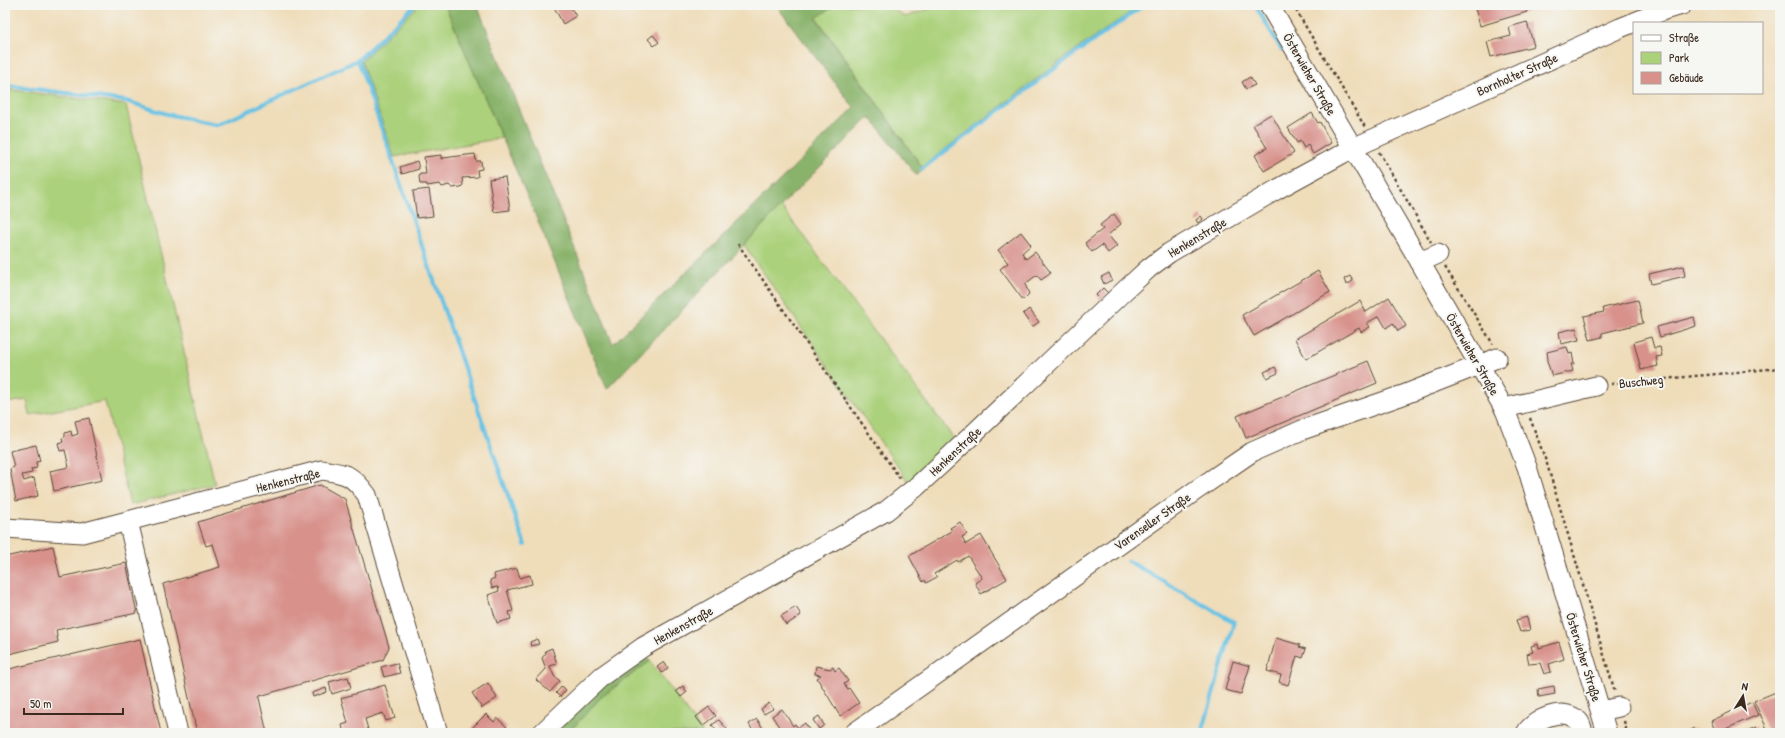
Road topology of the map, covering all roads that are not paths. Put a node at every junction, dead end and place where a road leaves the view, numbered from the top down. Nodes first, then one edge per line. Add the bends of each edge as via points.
1 (1269, 5) edge
2 (1682, 5) edge
3 (1635, 22) edge
4 (1633, 23) edge
5 (1353, 148) junction
6 (1438, 254) dead end
7 (1420, 262) junction
8 (1489, 361) junction
9 (1596, 386) road end
10 (1513, 407) junction
11 (128, 521) junction
12 (5, 528) edge
13 (1619, 708) road end
14 (1600, 711) junction
15 (178, 733) edge
16 (438, 733) edge
17 (542, 733) edge
18 (854, 733) edge
19 (1526, 733) edge
20 (1583, 733) edge
21 (1607, 733) edge

1 - 5 street, Österwieher Straße
2 - 3 street, Bornholter Straße
4 - 5 street, Bornholter Straße
5 - 7 street, Österwieher Straße
5 - 17 street, Henkenstraße via 1176,249 1150,268 951,455 886,511 643,648 602,676
6 - 7 street
7 - 8 street, Österwieher Straße
8 - 10 street, Österwieher Straße
8 - 18 street, Varenseller Straße via 1302,430 1252,452
9 - 10 street
10 - 14 street, Österwieher Straße via 1527,467
11 - 12 street, Henkenstraße via 82,533
11 - 15 street
11 - 16 street, Henkenstraße via 322,470 347,474 367,495
13 - 14 street
14 - 21 street, Österwieher Straße
19 - 20 street via 1538,720 1562,715 1578,719

